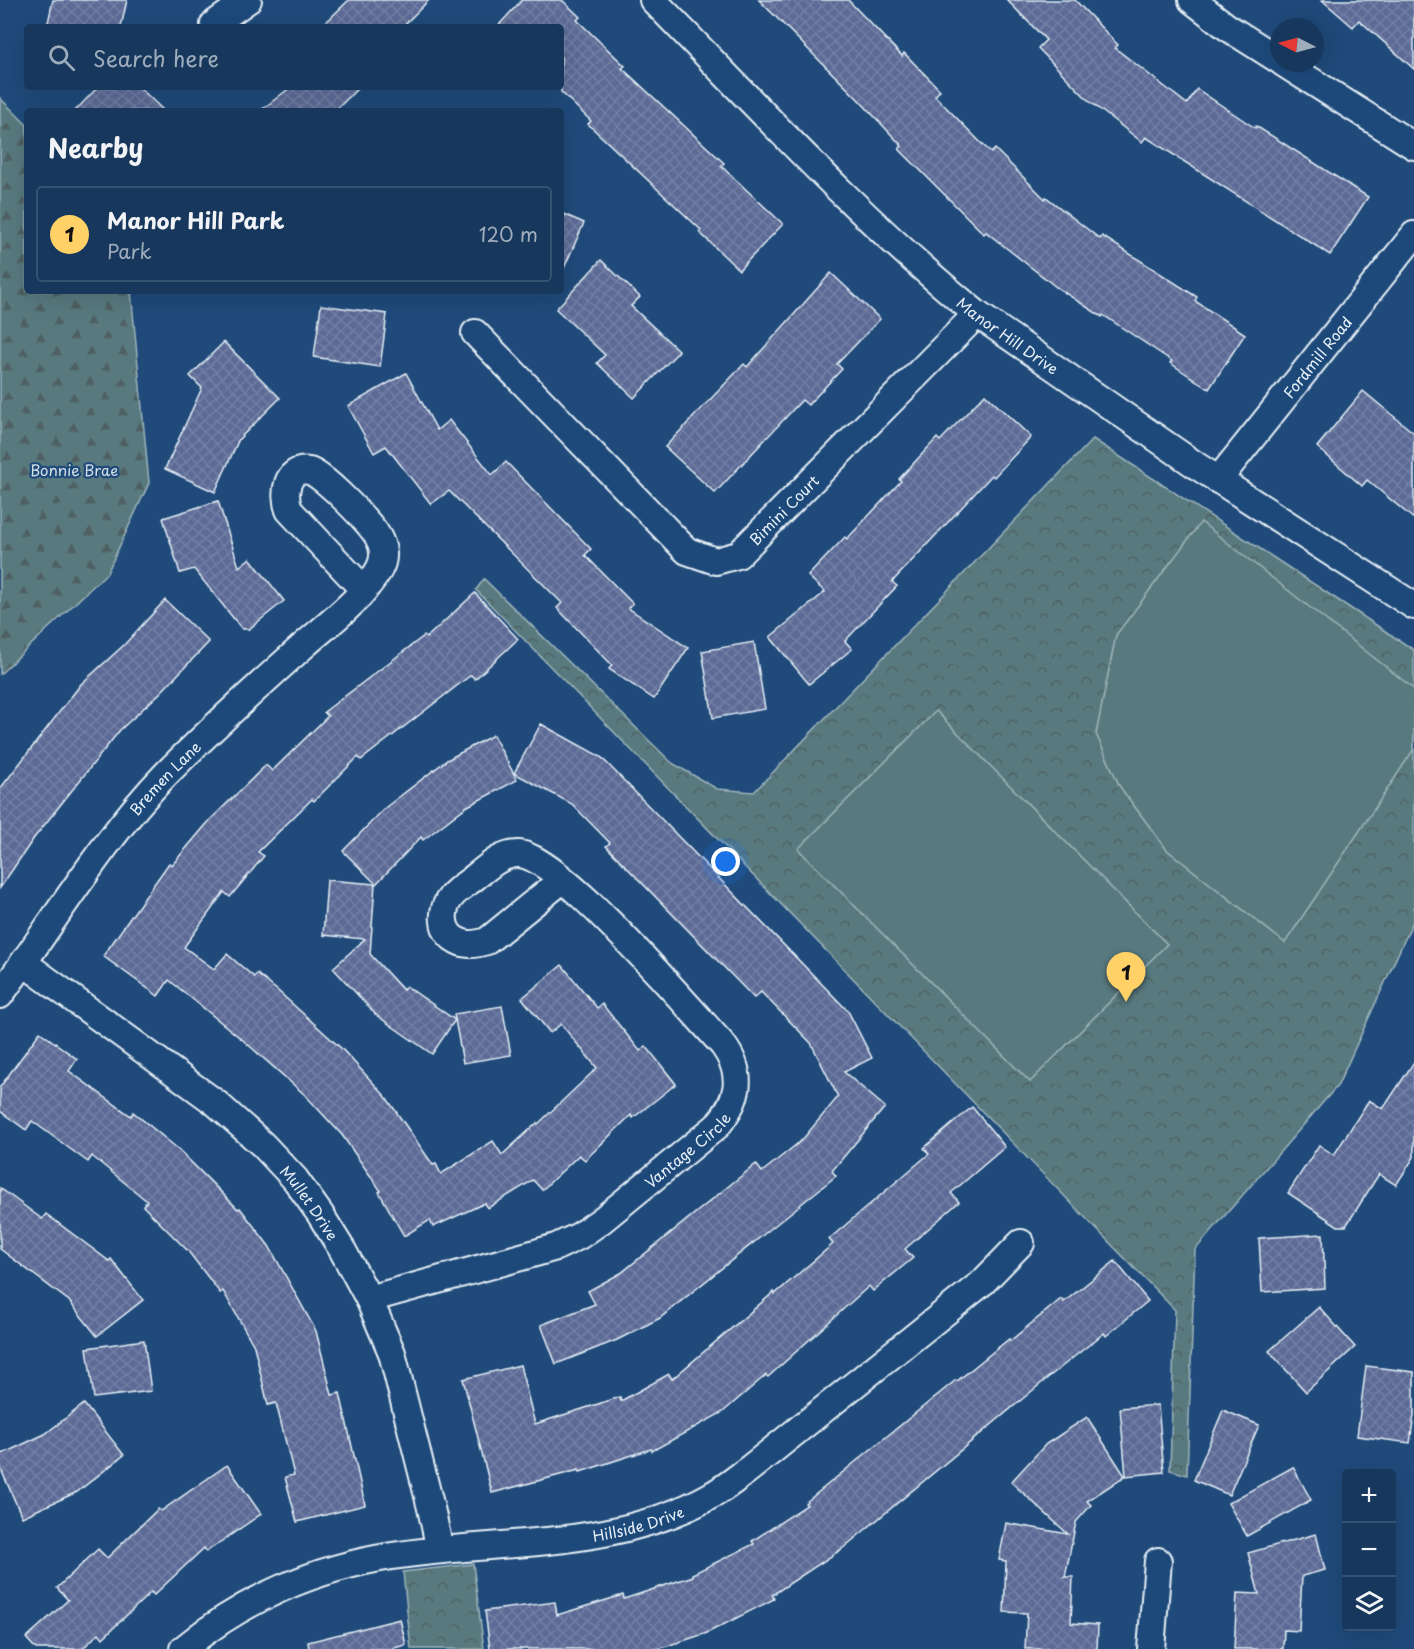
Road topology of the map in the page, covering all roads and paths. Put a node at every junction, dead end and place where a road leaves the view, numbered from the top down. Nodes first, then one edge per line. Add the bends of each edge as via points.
1 (248, 0) edge
2 (653, 0) edge
3 (1192, 0) edge
4 (214, 24) dead end
5 (1270, 54) edge
6 (1297, 72) edge
7 (1414, 146) edge
8 (1414, 235) edge
9 (977, 314) junction
10 (475, 333) dead end
11 (1218, 480) junction
12 (364, 590) junction
13 (1414, 606) edge
14 (562, 880) dead end
15 (24, 963) junction
16 (0, 995) edge
17 (1022, 1243) dead end
18 (369, 1299) junction
19 (440, 1550) junction
20 (1158, 1561) dead end
21 (183, 1649) edge
22 (1151, 1649) edge

1 - 4 street
2 - 9 street, Manor Hill Drive via 858,209
3 - 5 street
6 - 7 street
8 - 11 street, Fordmill Road
9 - 10 street, Bimini Court via 738,555 716,561 687,551
9 - 11 street, Manor Hill Drive
11 - 13 street, Manor Hill Drive
12 - 12 street, Bremen Lane via 289,510 286,486 298,472 308,471 325,480 374,531 383,553 382,563
12 - 15 street, Bremen Lane via 165,776 86,873
14 - 18 street, Vantage Circle via 602,914 732,1057 737,1092 729,1111 717,1126 579,1236 556,1247
15 - 16 street, Bremen Lane
15 - 18 street, Mullet Drive via 216,1104 263,1145 295,1179 320,1214
17 - 19 street, Hillside Drive via 983,1282 712,1495 670,1514 605,1533
18 - 19 street, Mullet Drive via 392,1353
19 - 21 street, Hillside Drive via 373,1559 304,1579 241,1607
20 - 22 street

